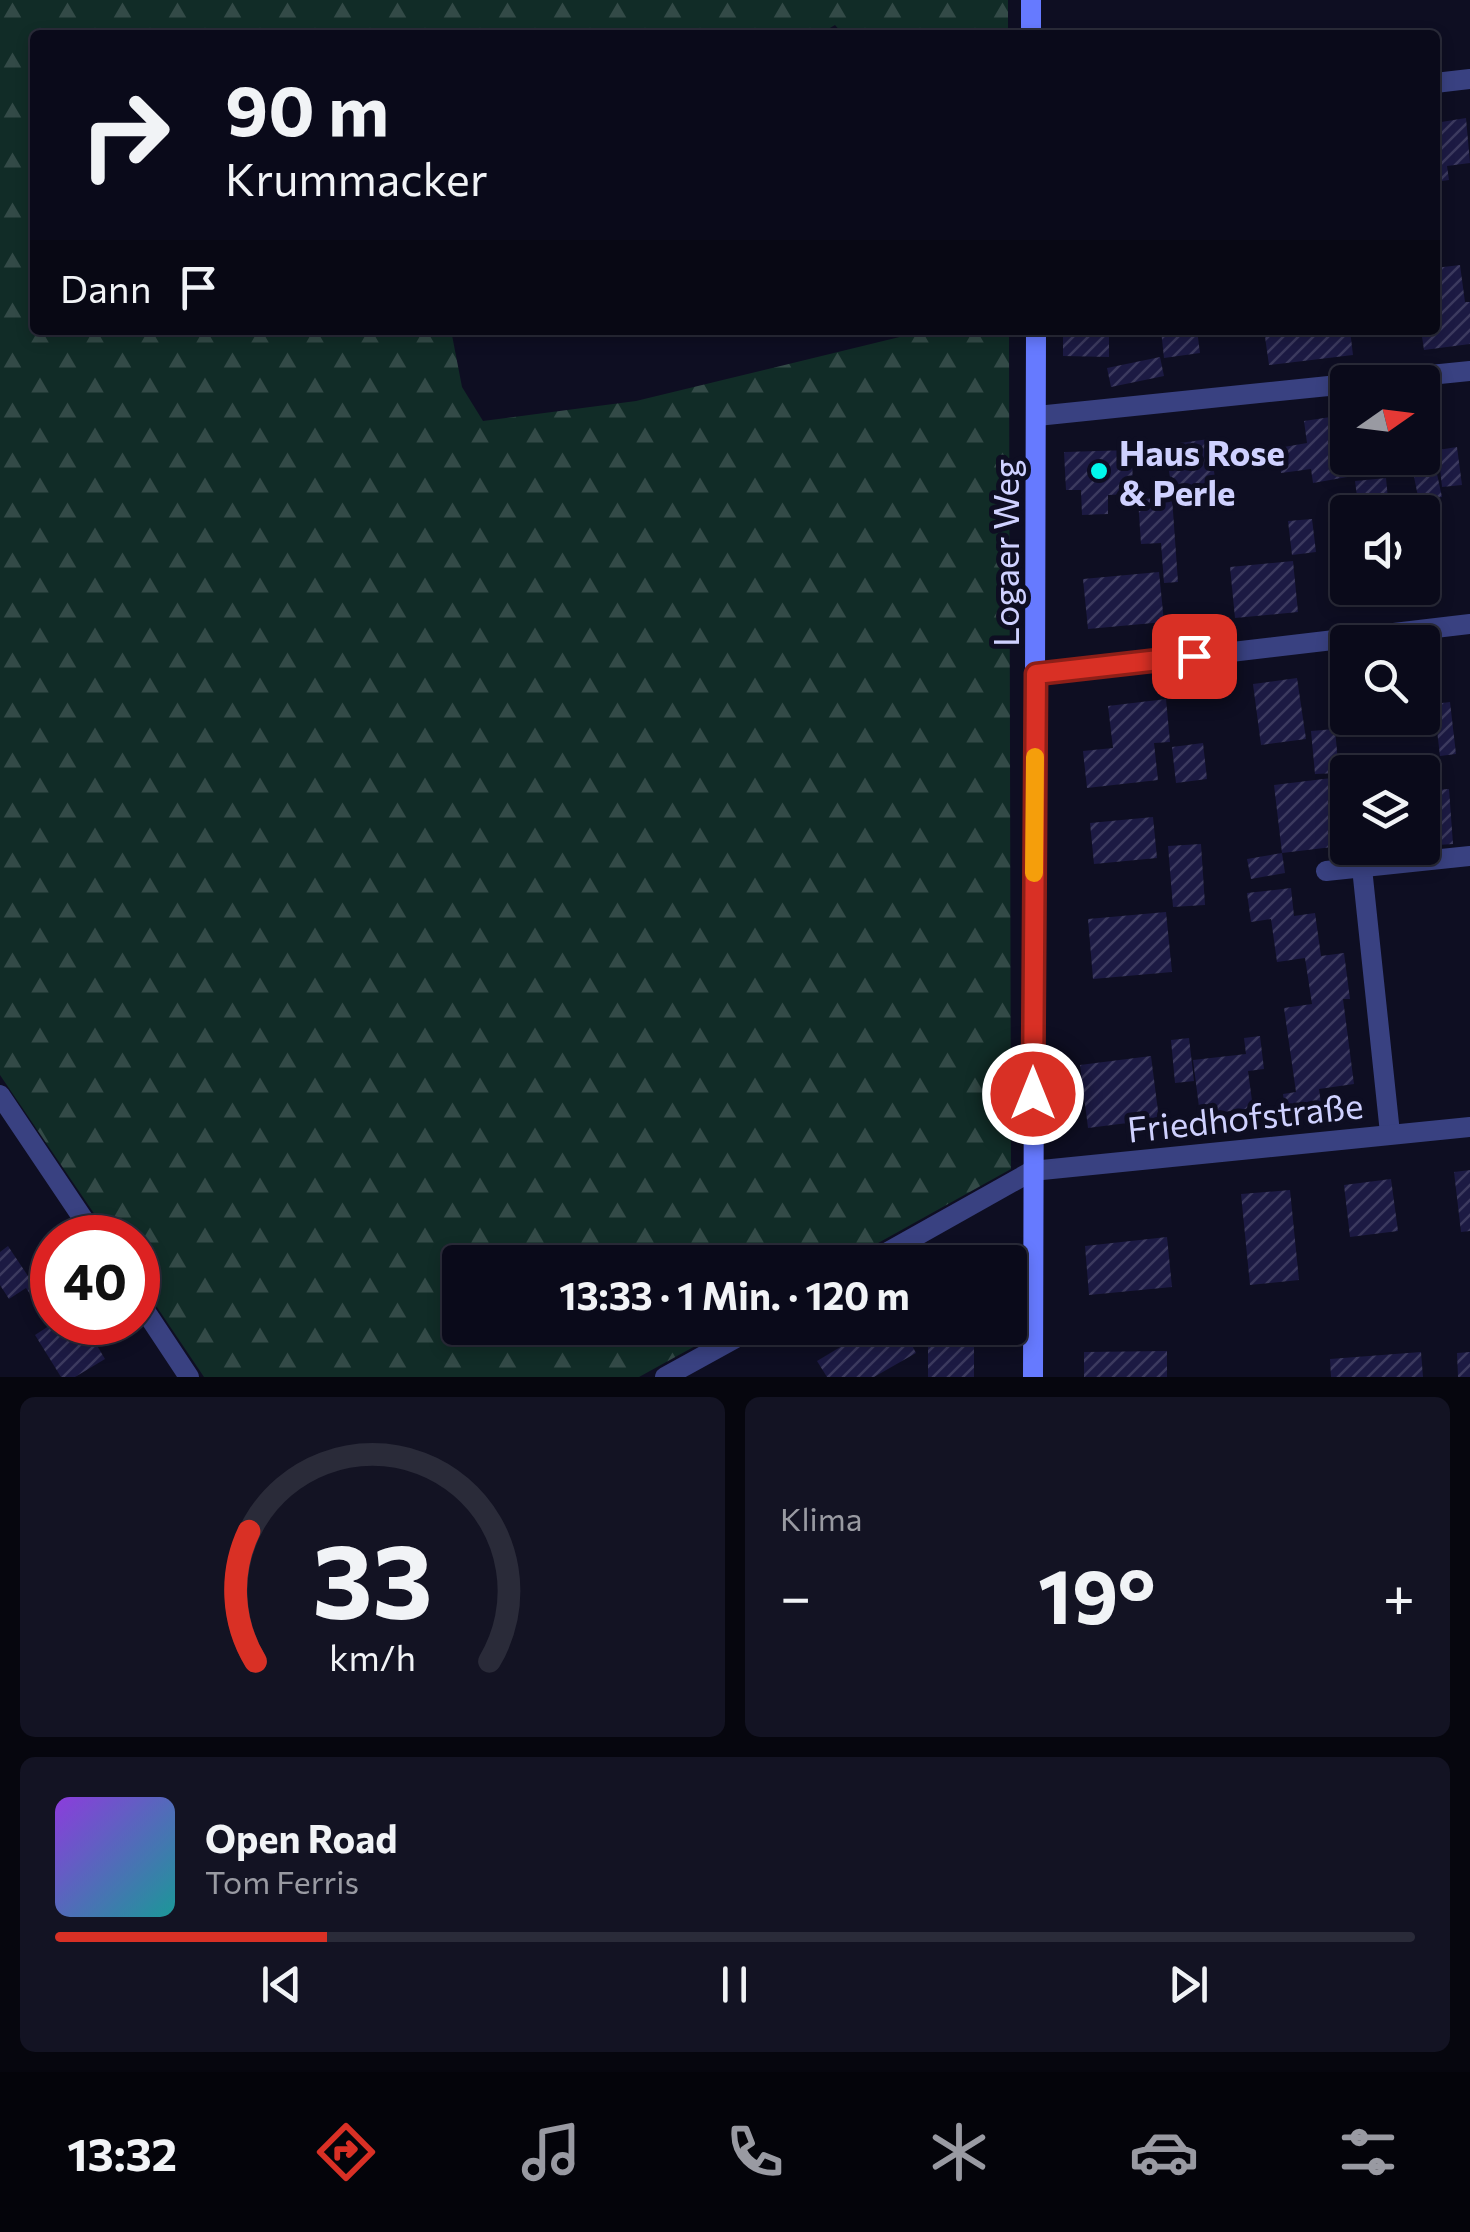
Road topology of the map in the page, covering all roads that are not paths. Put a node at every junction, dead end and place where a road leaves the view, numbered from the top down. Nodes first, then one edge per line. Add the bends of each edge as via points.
1 (1031, 0) edge
2 (1031, 30) edge
3 (1470, 79) edge
4 (1440, 82) edge
5 (1036, 335) edge
6 (1470, 371) edge
7 (1440, 374) edge
8 (1330, 386) edge
9 (1037, 416) junction
10 (1470, 624) edge
11 (1036, 674) junction
12 (1470, 856) edge
13 (1362, 868) junction
14 (1326, 871) dead end
15 (3, 1107) edge
16 (1470, 1127) edge
17 (1390, 1133) junction
18 (1032, 1171) junction
19 (80, 1215) edge
20 (900, 1245) edge
21 (160, 1333) edge
22 (723, 1345) edge
23 (189, 1377) edge
24 (665, 1377) edge
25 (1033, 1377) edge

1 - 2 street
3 - 4 street
5 - 9 street, Logaer Weg
6 - 7 street
8 - 9 street
9 - 11 street, Logaer Weg
10 - 11 street
11 - 18 street, Logaer Weg
12 - 13 street
13 - 14 street
13 - 17 street
15 - 19 street
16 - 17 street, Friedhofstraße
17 - 18 street, Friedhofstraße
18 - 20 street, Friedhofstraße
18 - 25 street, Logaer Weg
21 - 23 street
22 - 24 street

